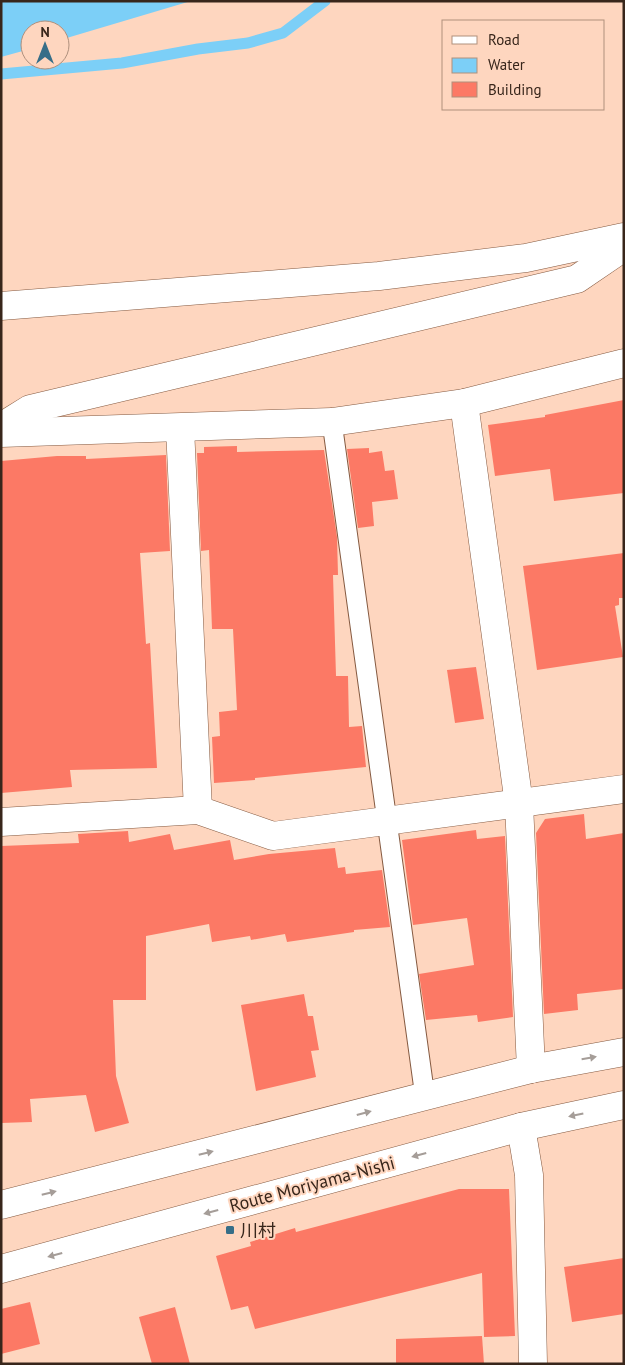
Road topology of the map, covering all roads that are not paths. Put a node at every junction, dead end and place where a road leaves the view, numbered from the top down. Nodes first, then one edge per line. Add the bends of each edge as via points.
1 (624, 237) edge
2 (624, 247) edge
3 (1, 306) edge
4 (624, 364) edge
5 (464, 403) junction
6 (332, 422) junction
7 (1, 427) edge
8 (180, 428) junction
9 (1, 433) edge
10 (624, 789) edge
11 (519, 804) junction
12 (198, 810) junction
13 (387, 820) junction
14 (1, 822) edge
15 (624, 1052) edge
16 (531, 1069) junction
17 (425, 1097) junction
18 (624, 1105) edge
19 (521, 1127) junction
20 (1, 1205) edge
21 (1, 1269) edge
22 (533, 1364) edge

1 - 3 street via 526,258 379,276
2 - 7 street via 577,279 30,409
4 - 5 street
5 - 6 street
5 - 11 street
6 - 8 street
6 - 13 lane
8 - 9 street
8 - 12 street
10 - 11 street
11 - 13 street
11 - 16 street
12 - 13 street via 273,836
12 - 14 street
13 - 17 lane
16 -> 15 street
16 - 17 street
20 -> 17 street
18 -> 19 street, Route Moriyama-Nishi
19 -> 21 street, Route Moriyama-Nishi
19 - 22 street via 529,1176

